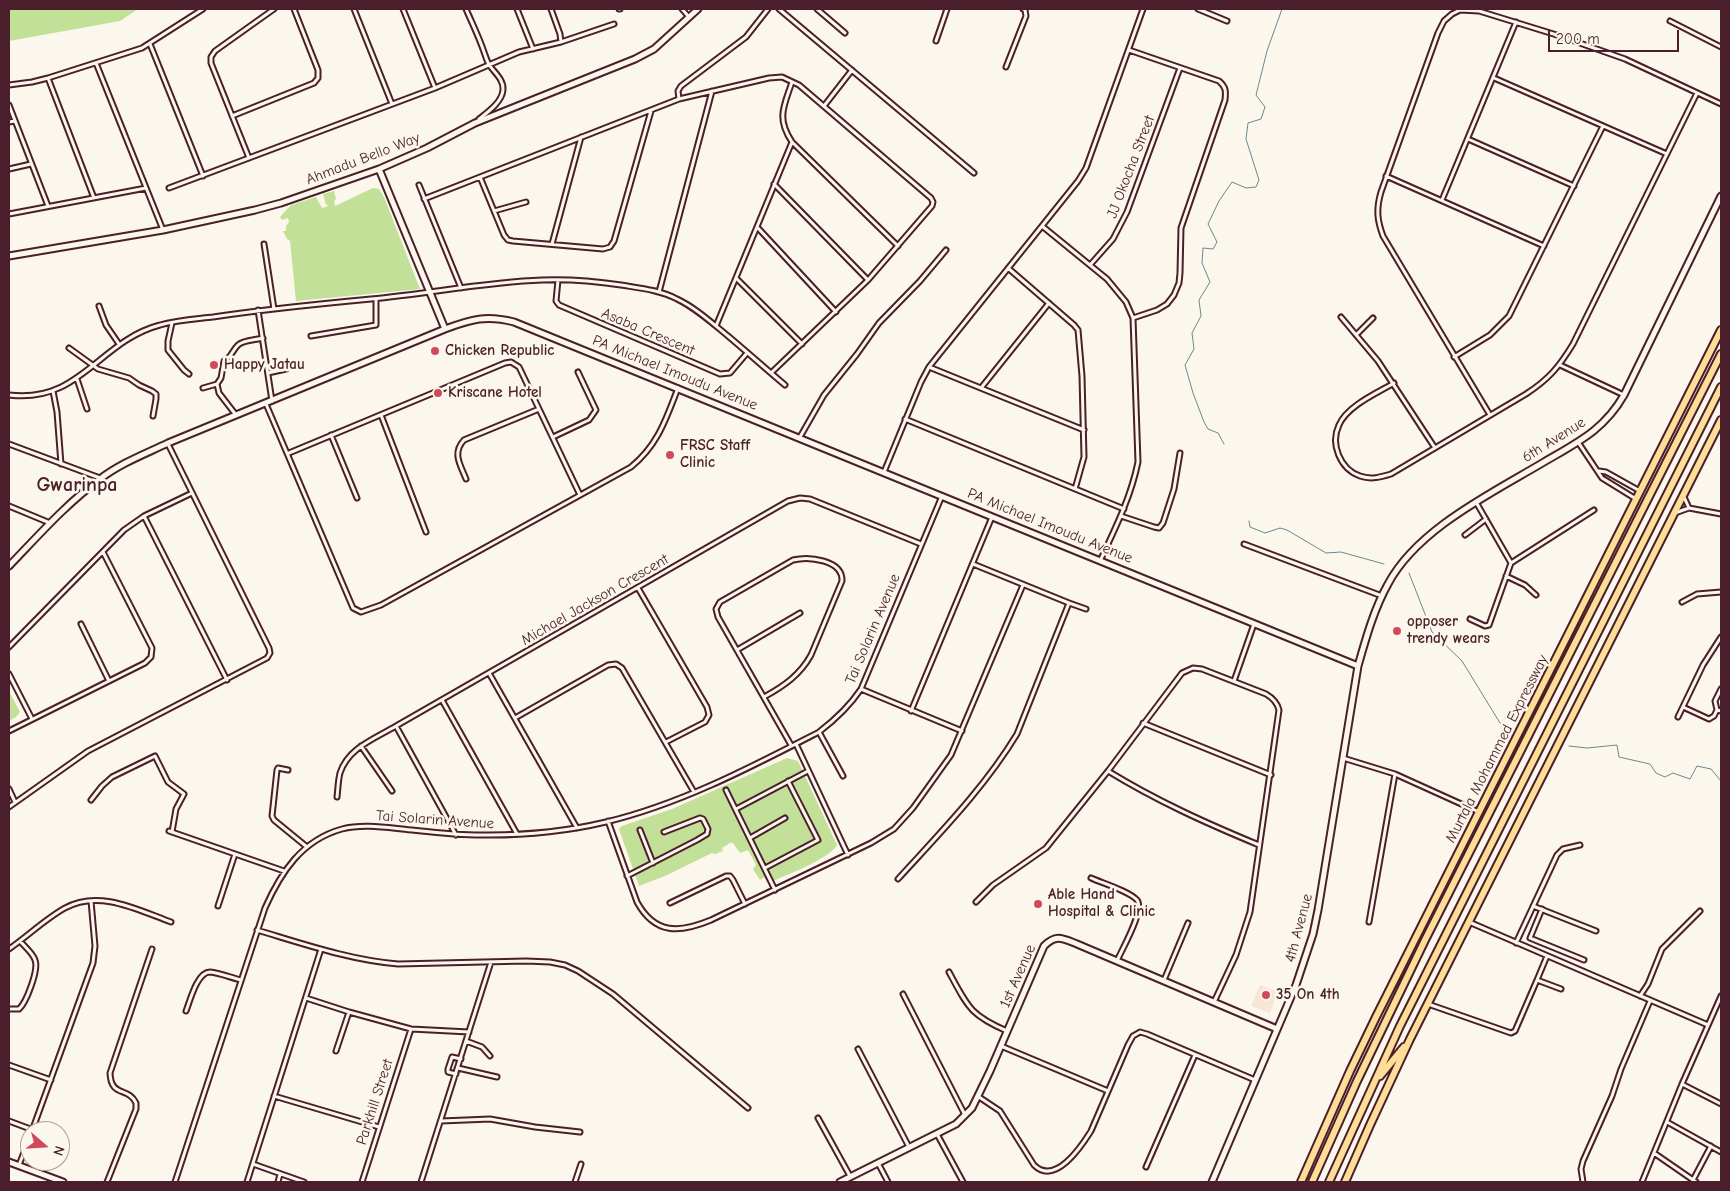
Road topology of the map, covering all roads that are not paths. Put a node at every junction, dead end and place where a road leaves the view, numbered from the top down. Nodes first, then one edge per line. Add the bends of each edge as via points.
1 (203, 9) edge
2 (274, 9) edge
3 (294, 9) edge
4 (354, 9) edge
5 (404, 9) edge
6 (466, 9) edge
7 (517, 9) edge
8 (551, 9) edge
9 (682, 9) edge
10 (698, 9) edge
11 (768, 9) edge
12 (779, 9) edge
13 (817, 9) edge
14 (947, 9) edge
15 (1023, 9) edge
16 (1143, 9) edge
17 (1198, 9) edge
18 (688, 18) junction
19 (1227, 21) dead end
20 (1670, 21) dead end
21 (1516, 22) junction
22 (614, 24) dead end
23 (846, 33) dead end
24 (936, 41) dead end
25 (561, 42) junction
26 (150, 44) junction
27 (1721, 47) edge
28 (533, 48) junction
29 (1129, 50) junction
30 (96, 63) junction
31 (488, 65) junction
32 (1006, 67) dead end
33 (1180, 68) junction
34 (852, 70) junction
35 (48, 78) junction
36 (1494, 78) junction
37 (792, 82) junction
38 (9, 85) edge
39 (435, 88) junction
40 (712, 91) junction
41 (1697, 93) junction
42 (679, 99) junction
43 (392, 104) junction
44 (1721, 104) edge
45 (9, 105) edge
46 (824, 106) junction
47 (651, 110) junction
48 (232, 116) junction
49 (14, 121) junction
50 (9, 122) edge
51 (475, 123) junction
52 (1602, 126) junction
53 (580, 137) junction
54 (1468, 139) junction
55 (792, 142) junction
56 (1667, 154) junction
57 (249, 158) junction
58 (31, 164) junction
59 (9, 169) edge
60 (379, 169) junction
61 (974, 173) dead end
62 (203, 176) junction
63 (1386, 176) junction
64 (480, 177) junction
65 (774, 184) junction
66 (419, 185) dead end
67 (1574, 186) junction
68 (146, 188) junction
69 (169, 188) dead end
70 (1721, 196) edge
71 (94, 198) junction
72 (424, 199) junction
73 (1442, 200) junction
74 (526, 202) dead end
75 (48, 206) junction
76 (494, 211) junction
77 (9, 214) edge
78 (1042, 226) junction
79 (757, 227) junction
80 (163, 230) junction
81 (264, 244) dead end
82 (552, 244) junction
83 (898, 246) junction
84 (1544, 246) junction
85 (946, 250) dead end
86 (9, 256) edge
87 (1090, 265) junction
88 (1008, 268) junction
89 (736, 278) junction
90 (558, 280) junction
91 (868, 280) junction
92 (461, 288) junction
93 (431, 292) junction
94 (659, 292) junction
95 (376, 299) junction
96 (1050, 303) junction
97 (99, 306) dead end
98 (274, 308) junction
99 (258, 310) junction
100 (836, 312) junction
101 (1341, 317) dead end
102 (1133, 318) junction
103 (1374, 318) dead end
104 (172, 323) junction
105 (716, 326) junction
106 (445, 329) junction
107 (1721, 330) edge
108 (1356, 335) junction
109 (311, 336) dead end
110 (263, 338) junction
111 (119, 344) junction
112 (802, 344) junction
113 (69, 348) dead end
114 (747, 353) junction
115 (1721, 354) edge
116 (1454, 357) junction
117 (1560, 365) junction
118 (92, 366) junction
119 (930, 367) junction
120 (286, 369) dead end
121 (578, 372) dead end
122 (771, 373) junction
123 (189, 374) dead end
124 (268, 374) junction
125 (77, 379) junction
126 (1394, 383) junction
127 (216, 384) junction
128 (785, 385) dead end
129 (1721, 387) edge
130 (203, 388) dead end
131 (678, 388) junction
132 (980, 388) junction
133 (53, 391) junction
134 (1624, 394) junction
135 (9, 395) edge
136 (272, 401) junction
137 (266, 404) junction
138 (87, 409) dead end
139 (539, 410) junction
140 (382, 415) junction
141 (1490, 415) junction
142 (153, 416) dead end
143 (237, 416) junction
144 (905, 419) junction
145 (1721, 420) edge
146 (1084, 430) junction
147 (331, 435) junction
148 (553, 437) junction
149 (800, 437) junction
150 (1578, 442) junction
151 (168, 443) junction
152 (9, 444) edge
153 (1435, 448) junction
154 (289, 453) junction
155 (1180, 453) dead end
156 (61, 464) junction
157 (1598, 471) junction
158 (884, 472) junction
159 (100, 478) junction
160 (466, 479) dead end
161 (1075, 489) junction
162 (1640, 491) junction
163 (192, 492) junction
164 (580, 495) junction
165 (942, 496) junction
166 (1683, 496) junction
167 (357, 498) dead end
168 (1636, 499) junction
169 (1476, 502) junction
170 (9, 506) edge
171 (1689, 508) junction
172 (1124, 509) junction
173 (1594, 510) dead end
174 (1674, 513) junction
175 (1721, 514) edge
176 (144, 516) junction
177 (992, 516) junction
178 (1121, 516) junction
179 (1486, 519) junction
180 (51, 524) junction
181 (426, 532) dead end
182 (1465, 535) dead end
183 (921, 544) junction
184 (1244, 544) dead end
185 (103, 552) junction
186 (1100, 561) junction
187 (1511, 563) junction
188 (973, 564) junction
189 (9, 566) edge
190 (1506, 576) junction
191 (1023, 585) junction
192 (638, 588) junction
193 (1721, 592) edge
194 (1536, 595) dead end
195 (1382, 596) junction
196 (1682, 602) dead end
197 (1069, 604) junction
198 (1086, 609) dead end
199 (800, 613) dead end
200 (1470, 619) dead end
201 (81, 624) dead end
202 (1254, 624) junction
203 (1721, 637) edge
204 (1717, 644) junction
205 (9, 647) edge
206 (1721, 647) edge
207 (737, 650) junction
208 (1358, 666) junction
209 (489, 673) junction
210 (9, 674) edge
211 (227, 680) junction
212 (109, 681) junction
213 (1234, 681) junction
214 (860, 689) junction
215 (1721, 690) edge
216 (764, 697) junction
217 (442, 700) junction
218 (1682, 707) junction
219 (1719, 710) edge
220 (911, 711) junction
221 (1678, 717) dead end
222 (515, 718) junction
223 (32, 719) junction
224 (1143, 723) junction
225 (396, 726) junction
226 (9, 731) edge
227 (962, 731) junction
228 (819, 732) junction
229 (666, 742) junction
230 (796, 744) junction
231 (361, 746) junction
232 (791, 746) junction
233 (1343, 757) junction
234 (288, 770) dead end
235 (808, 771) junction
236 (1108, 771) junction
237 (1394, 774) junction
238 (1270, 775) junction
239 (843, 776) dead end
240 (788, 781) junction
241 (9, 789) edge
242 (726, 790) dead end
243 (392, 791) dead end
244 (694, 792) junction
245 (337, 797) dead end
246 (92, 800) dead end
247 (15, 802) junction
248 (9, 806) edge
249 (736, 809) junction
250 (1479, 813) junction
251 (785, 818) dead end
252 (608, 821) junction
253 (577, 828) junction
254 (640, 830) dead end
255 (664, 832) dead end
256 (517, 834) junction
257 (456, 835) junction
258 (750, 838) junction
259 (1259, 845) junction
260 (1580, 845) dead end
261 (307, 847) junction
262 (235, 854) junction
263 (848, 855) junction
264 (653, 862) junction
265 (765, 868) junction
266 (284, 871) junction
267 (628, 876) junction
268 (1091, 878) dead end
269 (898, 879) dead end
270 (1444, 880) junction
271 (775, 890) junction
272 (91, 901) junction
273 (976, 902) dead end
274 (670, 903) dead end
275 (745, 904) junction
276 (218, 906) dead end
277 (1533, 906) junction
278 (1542, 909) junction
279 (1700, 911) dead end
280 (171, 922) dead end
281 (1369, 922) dead end
282 (1469, 922) junction
283 (1188, 923) dead end
284 (257, 930) junction
285 (1596, 932) dead end
286 (1425, 940) junction
287 (20, 941) junction
288 (1516, 943) junction
289 (9, 949) edge
290 (152, 949) dead end
291 (321, 949) junction
292 (1547, 956) junction
293 (1584, 960) dead end
294 (1117, 961) junction
295 (491, 962) junction
296 (949, 972) dead end
297 (241, 980) junction
298 (1537, 980) junction
299 (1164, 981) junction
300 (1561, 990) dead end
301 (903, 994) dead end
302 (1640, 996) junction
303 (1721, 996) edge
304 (306, 998) junction
305 (1650, 1001) junction
306 (1214, 1002) junction
307 (1428, 1004) junction
308 (9, 1009) edge
309 (186, 1011) dead end
310 (349, 1012) junction
311 (1708, 1025) junction
312 (411, 1029) junction
313 (1277, 1029) junction
314 (1007, 1031) junction
315 (469, 1032) junction
316 (1410, 1039) junction
317 (466, 1041) junction
318 (1001, 1046) junction
319 (858, 1049) dead end
320 (336, 1050) dead end
321 (1195, 1055) junction
322 (490, 1056) dead end
323 (461, 1058) junction
324 (9, 1065) edge
325 (458, 1068) junction
326 (456, 1074) junction
327 (497, 1077) dead end
328 (51, 1080) junction
329 (1255, 1080) junction
330 (1372, 1084) junction
331 (1682, 1084) junction
332 (1108, 1091) junction
333 (274, 1096) junction
334 (979, 1096) junction
335 (1721, 1103) edge
336 (748, 1108) dead end
337 (965, 1116) junction
338 (818, 1118) dead end
339 (35, 1121) edge
340 (441, 1121) junction
341 (1667, 1122) junction
342 (379, 1127) junction
343 (580, 1132) dead end
344 (937, 1134) junction
345 (1711, 1146) junction
346 (909, 1147) junction
347 (1721, 1152) edge
348 (1654, 1153) junction
349 (9, 1162) edge
350 (878, 1163) junction
351 (253, 1164) junction
352 (581, 1164) dead end
353 (19, 1166) joint
354 (1146, 1168) dead end
355 (280, 1174) junction
356 (850, 1177) junction
357 (1694, 1181) edge
358 (64, 1182) edge
359 (106, 1182) edge
360 (175, 1182) edge
361 (247, 1182) edge
362 (278, 1182) edge
363 (304, 1182) edge
364 (362, 1182) edge
365 (421, 1182) edge
366 (575, 1182) edge
367 (840, 1182) edge
368 (888, 1182) edge
369 (963, 1182) edge
370 (1213, 1182) edge
371 (1301, 1182) edge
372 (1312, 1182) edge
373 (1329, 1182) edge
374 (1345, 1182) edge
375 (1583, 1182) edge
376 (1642, 1182) edge

1 - 26 street
2 - 48 street via 211,57
3 - 48 street via 318,70 318,78 314,83
4 - 43 street
5 - 39 street
6 - 31 street
7 - 28 street
8 - 25 street
9 - 18 street
10 - 18 street, Ahmadu Bello Way
11 - 42 street via 746,37 681,86
12 - 34 street
13 - 23 street
14 - 24 street
15 - 32 street via 1026,16
16 - 29 street
17 - 19 street
18 - 51 street, Ahmadu Bello Way via 654,48 635,59
20 - 27 street
21 - 36 street
21 - 41 street via 1626,59
21 - 63 street via 1469,10 1460,10 1444,21
22 - 25 street
25 - 28 street
26 - 30 street
26 - 62 street
28 - 31 street
29 - 33 street
29 - 78 street via 1086,168
30 - 35 street
30 - 68 street
31 - 39 street
31 - 51 street via 502,84 502,95
33 - 87 street, JJ Okocha Street via 1121,226
33 - 102 street via 1219,81 1224,85 1225,100 1183,221 1179,278 1174,294 1157,310
34 - 46 street
34 - 61 street
35 - 38 street
35 - 71 street
36 - 52 street
36 - 54 street
37 - 40 street via 782,77 769,78
37 - 46 street
37 - 55 street via 782,119
39 - 43 street
40 - 42 street
40 - 94 street
41 - 44 street
41 - 56 street
42 - 47 street
43 - 57 street
45 - 49 street
46 - 83 street via 932,198 932,206
47 - 53 street
47 - 82 street via 610,247
48 - 57 street
49 - 50 street
49 - 58 street
51 - 60 street, Ahmadu Bello Way
52 - 56 street
52 - 67 street
53 - 64 street
53 - 82 street
54 - 67 street
54 - 73 street
55 - 65 street
55 - 83 street
56 - 117 street
57 - 62 street
58 - 59 street
58 - 75 street
60 - 80 street, Ahmadu Bello Way via 263,208
60 - 93 street
62 - 69 street
63 - 73 street
63 - 116 street via 1377,205 1379,226
64 - 72 street
64 - 76 street
65 - 79 street
65 - 91 street
66 - 72 street
67 - 84 street
68 - 71 street
68 - 80 street
70 - 134 street, 6th Avenue
71 - 75 street
72 - 92 street
73 - 84 street
74 - 76 street
75 - 77 street
76 - 82 street via 508,240
78 - 87 street
78 - 88 street
79 - 89 street
79 - 100 street
80 - 86 street, Ahmadu Bello Way
81 - 98 street
83 - 91 street
84 - 116 street via 1509,316 1490,334
85 - 149 street via 879,322 824,395
87 - 102 street via 1119,292
88 - 96 street
88 - 119 street
89 - 105 street
89 - 112 street
90 - 92 street
90 - 94 street via 600,282
90 - 114 street, Asaba Crescent via 556,301 559,305 720,374 730,373
91 - 100 street
92 - 93 street
93 - 95 street
93 - 106 street
94 - 105 street via 677,299
95 - 98 street
95 - 109 street via 376,325
96 - 132 street
96 - 146 street via 1074,324 1080,337
97 - 111 street via 106,325
98 - 99 street
99 - 104 street
99 - 110 street
100 - 112 street
101 - 108 street
102 - 172 street via 1138,462
103 - 108 street
104 - 111 street via 159,325
104 - 123 street via 168,350
105 - 114 street
106 - 131 street, PA Michael Imoudu Avenue via 471,319 507,320
106 - 136 street, PA Michael Imoudu Avenue
107 - 162 highway, Murtala Mohammed Expressway
108 - 126 street
110 - 124 street
110 - 127 street via 236,347 224,361 221,378
111 - 118 street
112 - 122 street
113 - 118 street
114 - 122 street
115 - 286 highway, Murtala Mohammed Expressway
116 - 141 street
117 - 134 street
117 - 141 street via 1542,383
118 - 125 street
118 - 142 street via 129,378 156,394
119 - 132 street
119 - 144 street
120 - 124 street
121 - 148 street via 596,410 589,420
122 - 128 street
124 - 136 street
125 - 133 street
125 - 138 street
126 - 153 street
126 - 153 street via 1344,416 1336,436 1339,458 1360,476 1381,477
127 - 130 street
127 - 143 street
129 - 330 highway
131 - 149 street, PA Michael Imoudu Avenue
131 - 164 street via 661,430 642,458
132 - 146 street
133 - 135 street via 29,396
133 - 156 street
134 - 150 street, 6th Avenue via 1604,423
136 - 137 street, PA Michael Imoudu Avenue
137 - 143 street, PA Michael Imoudu Avenue
137 - 154 street
139 - 140 street via 519,367 511,362
139 - 148 street
139 - 160 street via 464,440 457,453
140 - 147 street
140 - 181 street
141 - 153 street
143 - 151 street, PA Michael Imoudu Avenue
144 - 158 street
144 - 161 street
145 - 166 highway
146 - 161 street via 1084,457
147 - 154 street
147 - 167 street
148 - 164 street
149 - 158 street, PA Michael Imoudu Avenue
150 - 157 street
150 - 169 street, 6th Avenue
151 - 159 street, PA Michael Imoudu Avenue
151 - 163 street
152 - 156 street
154 - 164 street via 353,608 361,612 382,605
155 - 178 street via 1174,489 1159,528
156 - 159 street
157 - 162 street via 1606,472
157 - 168 street via 1602,478
158 - 165 street, PA Michael Imoudu Avenue
159 - 180 street, PA Michael Imoudu Avenue
161 - 172 street
162 - 168 highway, Murtala Mohammed Expressway
163 - 176 street
163 - 211 street via 270,648 267,658
165 - 177 street, PA Michael Imoudu Avenue
165 - 183 street, Tai Solarin Avenue
166 - 171 street
166 - 174 highway
168 - 250 highway, Murtala Mohammed Expressway
169 - 179 street
169 - 195 street, 6th Avenue via 1414,549 1399,566
170 - 180 street
171 - 174 street
171 - 175 street
172 - 178 street
173 - 187 street
174 - 282 highway
176 - 185 street via 124,530
176 - 211 street
177 - 186 street, PA Michael Imoudu Avenue
177 - 188 street
178 - 186 street
179 - 182 street
179 - 187 street
180 - 189 street, PA Michael Imoudu Avenue
183 - 192 street, Michael Jackson Crescent via 810,499 800,498 788,501 746,524
183 - 214 street, Tai Solarin Avenue
184 - 195 street
185 - 205 street
185 - 212 street via 152,648 151,657 145,663
186 - 202 street, PA Michael Imoudu Avenue
187 - 190 street
188 - 191 street
188 - 220 street
190 - 194 street via 1525,585
190 - 200 street via 1489,625
191 - 197 street
191 - 227 street
192 - 209 street, Michael Jackson Crescent
192 - 229 street via 709,715 705,722
193 - 196 street via 1697,594
195 - 208 street, 6th Avenue
197 - 198 street
197 - 269 street via 1008,749 949,823
199 - 207 street
201 - 212 street
202 - 208 street, PA Michael Imoudu Avenue
202 - 213 street
203 - 204 street
204 - 206 street
204 - 218 street
207 - 216 street
207 - 216 street via 718,616 716,609 720,602 793,560 814,558 839,570 842,581 805,666 794,679
208 - 233 street, 4th Avenue
209 - 217 street, Michael Jackson Crescent
209 - 222 street
210 - 223 street
211 - 247 street via 88,751
212 - 223 street
213 - 224 street via 1202,669 1187,669
213 - 238 street via 1266,694 1277,703 1279,710
214 - 220 street
214 - 228 street, Tai Solarin Avenue via 849,706
215 - 219 street via 1715,702
216 - 232 street
217 - 225 street, Michael Jackson Crescent
217 - 256 street
218 - 219 street via 1708,719
218 - 221 street
220 - 227 street
222 - 229 street via 608,665 616,664 622,668
222 - 253 street
223 - 226 street
224 - 236 street
224 - 238 street
225 - 231 street, Michael Jackson Crescent
225 - 257 street
227 - 263 street via 941,772 894,829
228 - 230 street, Tai Solarin Avenue
228 - 239 street
229 - 244 street
230 - 232 street, Tai Solarin Avenue
230 - 235 street
231 - 243 street
231 - 245 street, Michael Jackson Crescent via 346,760 340,774
232 - 244 street, Tai Solarin Avenue
233 - 237 street
233 - 313 street, 4th Avenue via 1313,934
234 - 261 street via 277,770 272,816
235 - 240 street
235 - 263 street
236 - 259 street via 1171,807
236 - 273 street via 1046,848
237 - 250 street
237 - 281 street
238 - 259 street
240 - 249 street
240 - 265 street via 818,840
241 - 247 street
242 - 249 street
244 - 252 street, Tai Solarin Avenue
246 - 262 street via 112,777 155,756 168,782 184,794 170,831
247 - 248 street
249 - 258 street
250 - 270 highway, Murtala Mohammed Expressway
251 - 258 street
252 - 253 street, Tai Solarin Avenue
252 - 267 street
253 - 256 street, Tai Solarin Avenue
254 - 264 street
255 - 264 street via 700,818 708,828 707,834
256 - 257 street, Tai Solarin Avenue
257 - 261 street, Tai Solarin Avenue via 359,827 328,834
258 - 265 street
259 - 306 street via 1247,924
260 - 277 street via 1564,848 1557,855
261 - 266 street, Tai Solarin Avenue
262 - 266 street
262 - 276 street
263 - 271 street
264 - 267 street
265 - 271 street
266 - 284 street, Tai Solarin Avenue
267 - 275 street via 643,914 669,929 696,926
268 - 294 street via 1128,894 1139,904 1136,920
270 - 286 highway
270 - 371 highway, Murtala Mohammed Expressway via 1350,1071
271 - 275 street
272 - 280 street via 121,904
272 - 287 street via 64,909
272 - 328 street via 95,955
274 - 275 street via 730,876
277 - 278 street
277 - 288 street
278 - 285 street
278 - 293 street via 1530,938
279 - 302 street via 1662,949
282 - 288 street
282 - 307 highway
283 - 299 street
284 - 291 street
284 - 297 street, Tai Solarin Avenue
286 - 372 highway, Murtala Mohammed Expressway
287 - 289 street
287 - 308 street via 34,957 36,968 24,1004 19,1009
288 - 292 street
290 - 359 street via 110,1073 114,1088 132,1097 136,1109
291 - 295 street via 359,960 398,964
291 - 304 street
292 - 298 street
292 - 302 street
294 - 299 street, 1st Avenue
294 - 314 street, 1st Avenue via 1065,940 1050,940 1044,946
295 - 315 street
295 - 336 street via 550,962 578,971 612,994
296 - 314 street via 972,1011
297 - 309 street via 204,973
297 - 360 street, Tai Solarin Avenue
298 - 300 street
298 - 307 street via 1515,1031 1511,1032
299 - 306 street, 1st Avenue
301 - 337 street
302 - 305 street
303 - 311 street
304 - 310 street
304 - 333 street
305 - 311 street
305 - 375 street via 1583,1160
306 - 313 street, 1st Avenue
307 - 316 highway
310 - 312 street
310 - 320 street
311 - 331 street
312 - 315 street
312 - 342 street, Parkhill Street
313 - 329 street, 4th Avenue
314 - 318 street, 1st Avenue
315 - 317 street
316 - 330 highway
316 - 374 highway
317 - 322 street via 482,1047
317 - 323 street
318 - 332 street
318 - 334 street, 1st Avenue
319 - 346 street
321 - 329 street
321 - 332 street via 1140,1032 1128,1045
321 - 354 street
323 - 325 street
323 - 326 street via 452,1057 449,1064 448,1072
324 - 328 street
325 - 326 street
325 - 327 street
326 - 340 street
328 - 339 street
329 - 370 street, 4th Avenue
330 - 373 highway
331 - 335 street
331 - 341 street
332 - 334 street via 1083,1143 1061,1166 1048,1172 1034,1165 1000,1111
333 - 342 street
333 - 351 street
334 - 337 street, 1st Avenue
337 - 344 street, 1st Avenue
338 - 356 street
340 - 343 street via 506,1120
340 - 365 street
341 - 345 street
341 - 348 street
342 - 364 street, Parkhill Street
344 - 346 street, 1st Avenue
344 - 369 street
345 - 347 street
345 - 357 street
346 - 350 street, 1st Avenue
348 - 357 street
348 - 376 street
349 - 353 street
350 - 356 street, 1st Avenue
350 - 368 street
351 - 355 street
351 - 361 street
352 - 366 street
353 - 358 street
355 - 362 street
355 - 363 street
356 - 367 street, 1st Avenue

